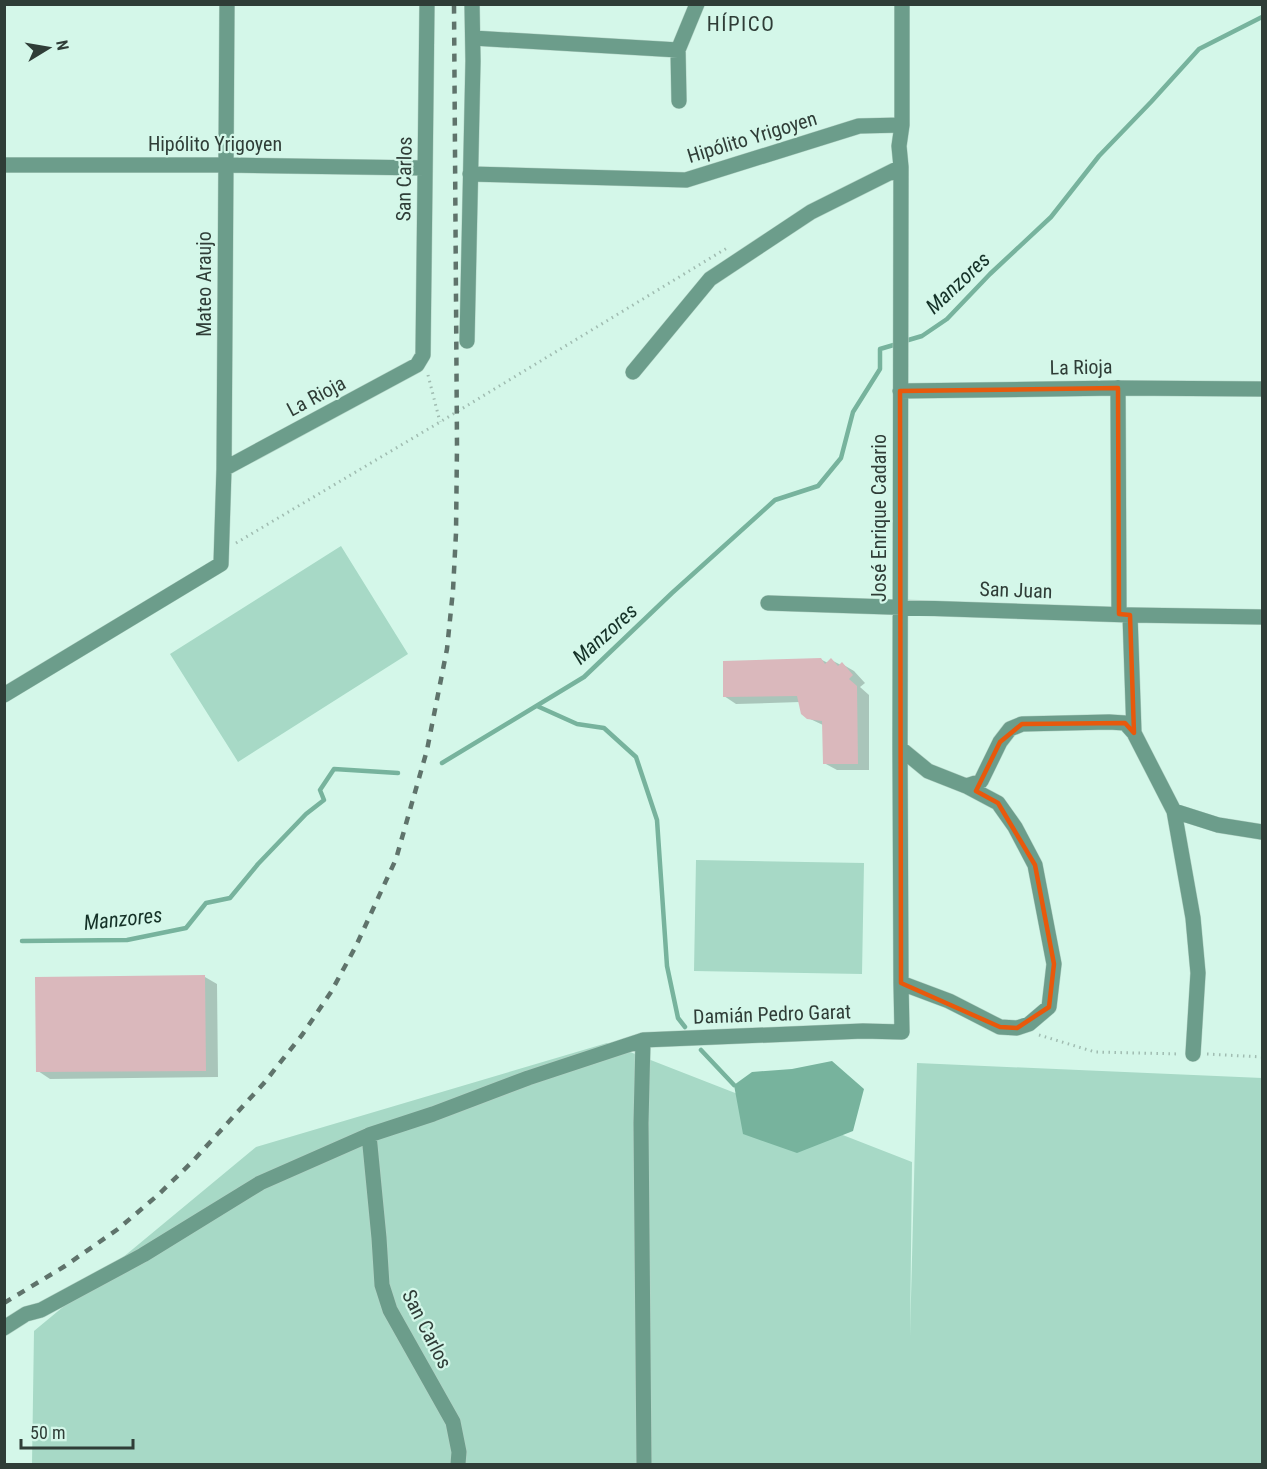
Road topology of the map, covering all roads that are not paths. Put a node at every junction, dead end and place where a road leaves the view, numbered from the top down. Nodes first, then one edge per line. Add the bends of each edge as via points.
1 (227, 4) edge
2 (427, 4) edge
3 (472, 4) edge
4 (697, 4) edge
5 (902, 4) edge
6 (473, 38) junction
7 (678, 50) junction
8 (679, 102) dead end
9 (902, 125) junction
10 (4, 165) edge
11 (226, 165) junction
12 (901, 167) junction
13 (425, 168) junction
14 (470, 174) junction
15 (466, 341) dead end
16 (423, 355) joint
17 (633, 372) dead end
18 (1118, 388) junction
19 (1263, 388) edge
20 (900, 391) junction
21 (224, 469) junction
22 (768, 603) dead end
23 (901, 608) junction
24 (1124, 615) junction
25 (1263, 617) edge
26 (4, 695) edge
27 (1134, 733) junction
28 (900, 748) junction
29 (966, 786) junction
30 (1174, 811) junction
31 (1263, 832) edge
32 (901, 984) junction
33 (902, 1032) joint
34 (643, 1040) junction
35 (1193, 1054) dead end
36 (369, 1135) junction
37 (4, 1328) edge
38 (458, 1464) edge
39 (644, 1464) edge

1 - 11 street, Mateo Araujo
2 - 13 street, San Carlos
3 - 6 street
4 - 7 street
5 - 9 street, José Enrique Cadario
6 - 7 street
6 - 14 street
7 - 8 street
9 - 12 street, José Enrique Cadario via 898,146
9 - 14 street, Hipólito Yrigoyen via 859,126 686,180
10 - 11 street, Hipólito Yrigoyen
11 - 13 street, Hipólito Yrigoyen
11 - 21 street, Mateo Araujo
12 - 17 street via 812,212 710,279
12 - 20 street, José Enrique Cadario
13 - 16 street, San Carlos
14 - 15 street
16 - 21 street, La Rioja via 417,365
18 - 19 street, La Rioja
18 - 20 street, La Rioja
18 - 24 street
20 - 23 street, José Enrique Cadario
21 - 26 street, Mateo Araujo via 221,564
22 - 23 street, San Juan
23 - 24 street, San Juan
23 - 28 street, José Enrique Cadario
24 - 25 street, San Juan
24 - 27 street
27 - 29 street via 1125,723 1022,724 1010,729 1000,742 981,781
27 - 30 street
28 - 29 street via 928,771
28 - 32 street, José Enrique Cadario
29 - 32 street via 998,803 1035,865 1054,964 1049,1007 1029,1024 1000,1027 949,1001
30 - 31 street via 1218,825
30 - 35 street via 1193,918 1198,973
32 - 33 street, José Enrique Cadario
33 - 34 street, Damián Pedro Garat
34 - 36 street, Damián Pedro Garat
34 - 39 street
36 - 37 street, Damián Pedro Garat via 260,1183 143,1256
36 - 38 street, San Carlos via 382,1285 390,1310 453,1422

